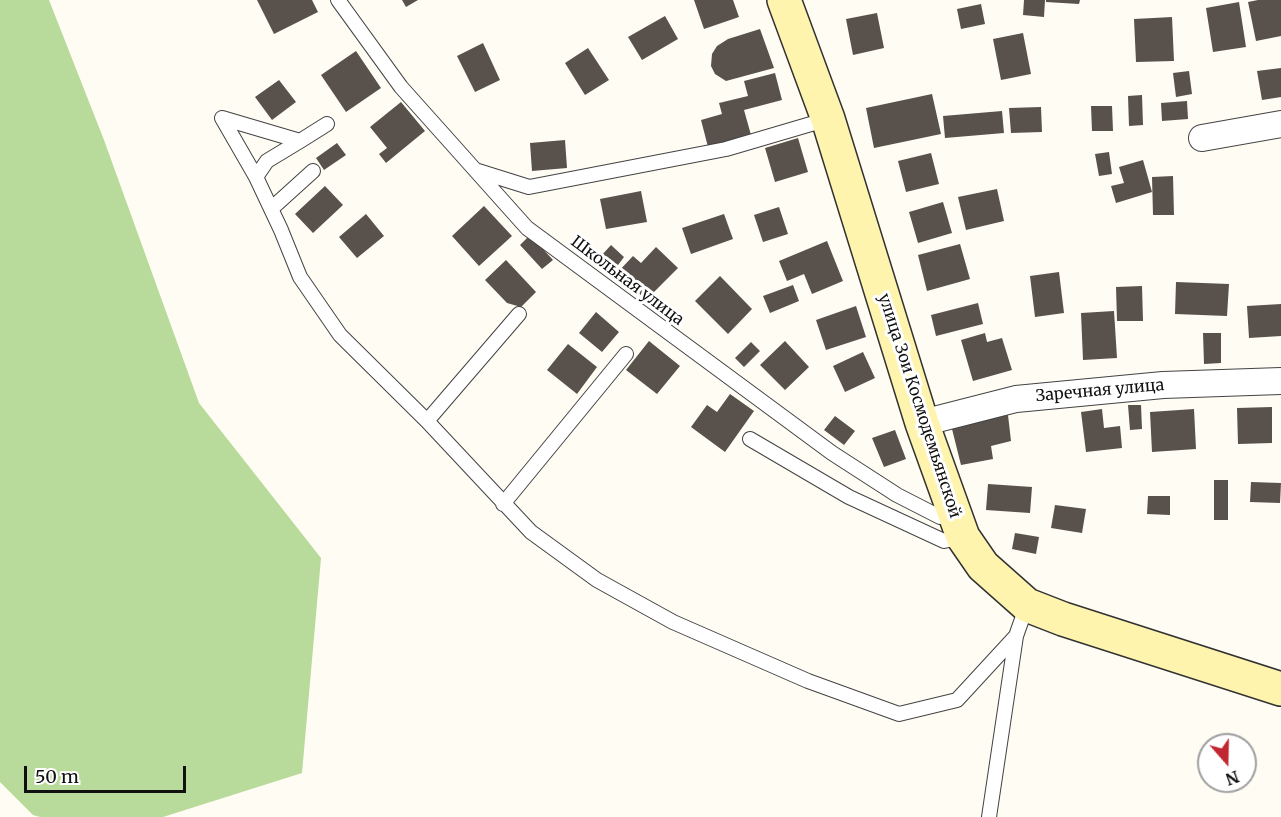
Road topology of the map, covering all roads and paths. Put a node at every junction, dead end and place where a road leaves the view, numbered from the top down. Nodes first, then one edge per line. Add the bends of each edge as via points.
1 (338, 0) edge
2 (784, 0) edge
3 (828, 119) junction
4 (327, 124) dead end
5 (1281, 124) edge
6 (1202, 138) dead end
7 (300, 141) junction
8 (313, 171) dead end
9 (476, 171) junction
10 (256, 177) junction
11 (272, 209) junction
12 (519, 315) dead end
13 (626, 354) dead end
14 (1281, 381) edge
15 (427, 421) junction
16 (922, 423) junction
17 (750, 439) dead end
18 (503, 504) junction
19 (958, 525) junction
20 (1027, 605) junction
21 (1016, 636) junction
22 (1281, 689) edge
23 (989, 817) edge

1 - 9 lane, Школьная улица via 401,87
2 - 3 street, улица Зои Космодемьянской
3 - 9 lane via 726,149 529,187
3 - 16 street, улица Зои Космодемьянской
4 - 7 lane
5 - 6 street
7 - 10 lane via 267,161
7 - 10 lane via 222,118
8 - 11 lane
9 - 19 lane, Школьная улица via 527,228 832,453 897,495
10 - 11 lane
11 - 15 lane via 300,277 340,335
12 - 15 lane
13 - 18 lane
14 - 16 street, Заречная улица via 1162,385 1016,399
15 - 18 lane
16 - 19 street, улица Зои Космодемьянской
17 - 19 lane via 849,497 944,541
18 - 21 lane via 531,532 597,580 673,622 808,681 899,714 957,700
19 - 20 street, улица Зои Космодемьянской via 983,566
20 - 21 lane
20 - 22 street, улица Зои Космодемьянской
21 - 23 lane

